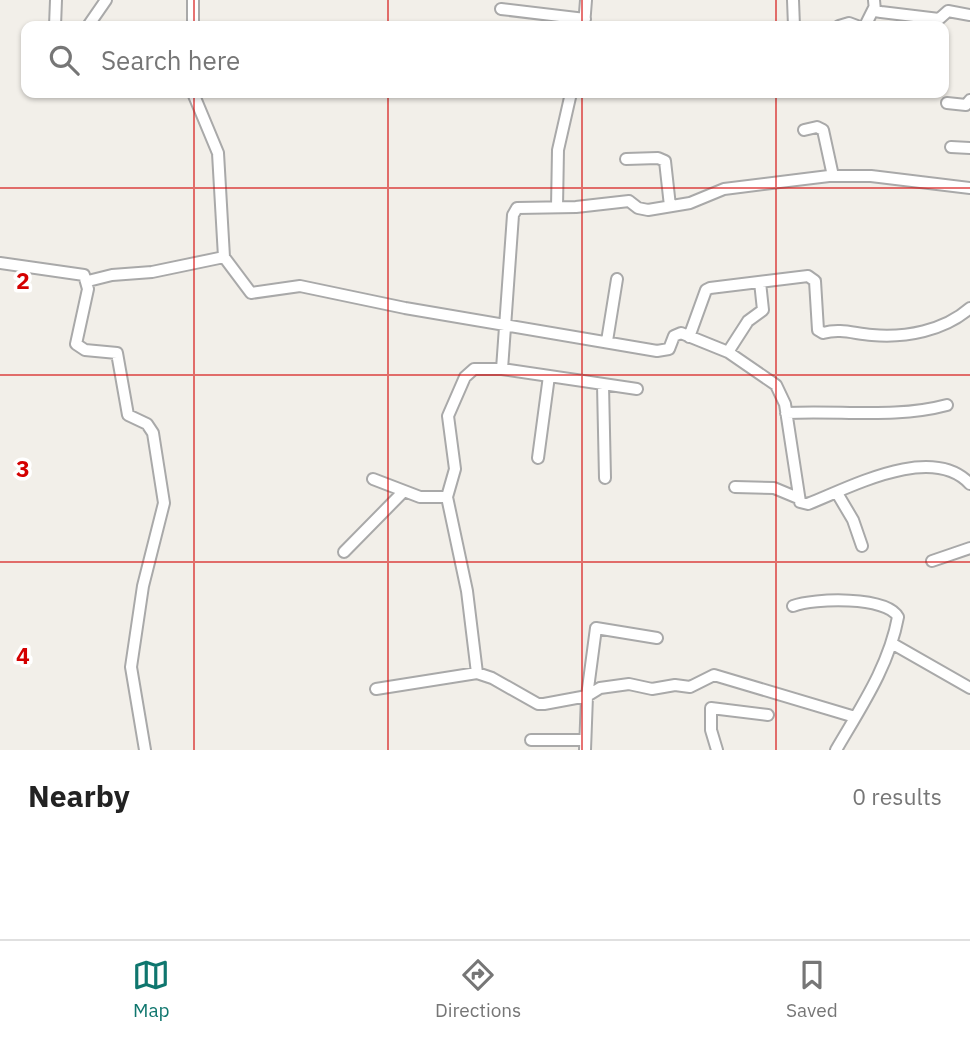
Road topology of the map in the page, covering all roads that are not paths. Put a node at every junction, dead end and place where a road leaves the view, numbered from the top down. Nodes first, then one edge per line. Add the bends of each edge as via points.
1 (56, 0) edge
2 (106, 0) edge
3 (193, 0) edge
4 (586, 0) edge
5 (793, 0) edge
6 (874, 4) edge
7 (501, 9) dead end
8 (970, 15) edge
9 (55, 21) edge
10 (91, 21) edge
11 (193, 21) edge
12 (578, 21) edge
13 (584, 21) edge
14 (794, 21) edge
15 (867, 21) edge
16 (194, 98) edge
17 (570, 98) edge
18 (970, 100) edge
19 (947, 103) dead end
20 (804, 130) dead end
21 (951, 146) dead end
22 (970, 148) edge
23 (626, 159) dead end
24 (833, 176) junction
25 (970, 188) edge
26 (557, 206) junction
27 (670, 206) junction
28 (224, 257) junction
29 (0, 263) edge
30 (617, 279) dead end
31 (88, 281) junction
32 (760, 282) junction
33 (968, 313) edge
34 (505, 326) junction
35 (689, 337) junction
36 (607, 341) junction
37 (728, 352) junction
38 (502, 369) junction
39 (549, 376) junction
40 (603, 384) junction
41 (638, 389) dead end
42 (947, 405) dead end
43 (786, 413) junction
44 (538, 458) dead end
45 (605, 478) dead end
46 (373, 479) dead end
47 (970, 484) edge
48 (735, 488) dead end
49 (403, 492) junction
50 (837, 493) junction
51 (447, 497) junction
52 (798, 498) junction
53 (862, 546) dead end
54 (970, 548) edge
55 (344, 552) dead end
56 (932, 561) dead end
57 (793, 606) dead end
58 (657, 638) dead end
59 (893, 644) junction
60 (477, 673) junction
61 (970, 688) edge
62 (376, 689) dead end
63 (587, 696) junction
64 (768, 715) dead end
65 (855, 718) junction
66 (531, 740) dead end
67 (585, 745) edge
68 (145, 750) edge
69 (717, 750) edge
70 (836, 750) edge

1 - 9 street
2 - 10 street
3 - 11 street
4 - 13 street
5 - 14 street
6 - 8 street via 881,12 939,19 948,11
6 - 15 street
7 - 12 street
16 - 28 street via 219,153
17 - 26 street via 558,150
18 - 19 street via 966,105
20 - 24 street via 822,130
21 - 22 street
23 - 27 street via 665,161
24 - 25 street
24 - 27 street via 724,189
26 - 27 street via 629,201 642,210
26 - 34 street via 515,210
28 - 31 street
28 - 34 street via 250,293 300,286
29 - 31 street via 75,273
30 - 36 street
31 - 68 street via 76,344 85,350 117,353 128,415 151,429 164,495 139,605 131,667
32 - 33 street via 812,278 818,330 823,333 843,330 902,336
32 - 35 street via 706,290
32 - 37 street via 763,310 748,321
34 - 36 street
34 - 38 street
35 - 36 street via 676,333 670,349 663,351
35 - 37 street
37 - 43 street via 776,385
38 - 39 street
38 - 51 street via 468,372 449,410 455,468
39 - 40 street
39 - 44 street
40 - 41 street
40 - 45 street
42 - 43 street via 912,414
43 - 52 street
46 - 49 street
47 - 50 street via 953,471 926,466
48 - 52 street via 774,488
49 - 51 street via 429,499
49 - 55 street
50 - 52 street via 808,504
50 - 53 street
51 - 60 street via 467,591
54 - 56 street
57 - 59 street via 818,598 894,610 898,617
58 - 63 street via 596,628
59 - 61 street
59 - 65 street
60 - 62 street
60 - 63 street via 538,704
63 - 65 street via 600,688 629,684 652,689 690,687 714,675
63 - 67 street
64 - 69 street via 710,708
65 - 70 street
66 - 67 street

